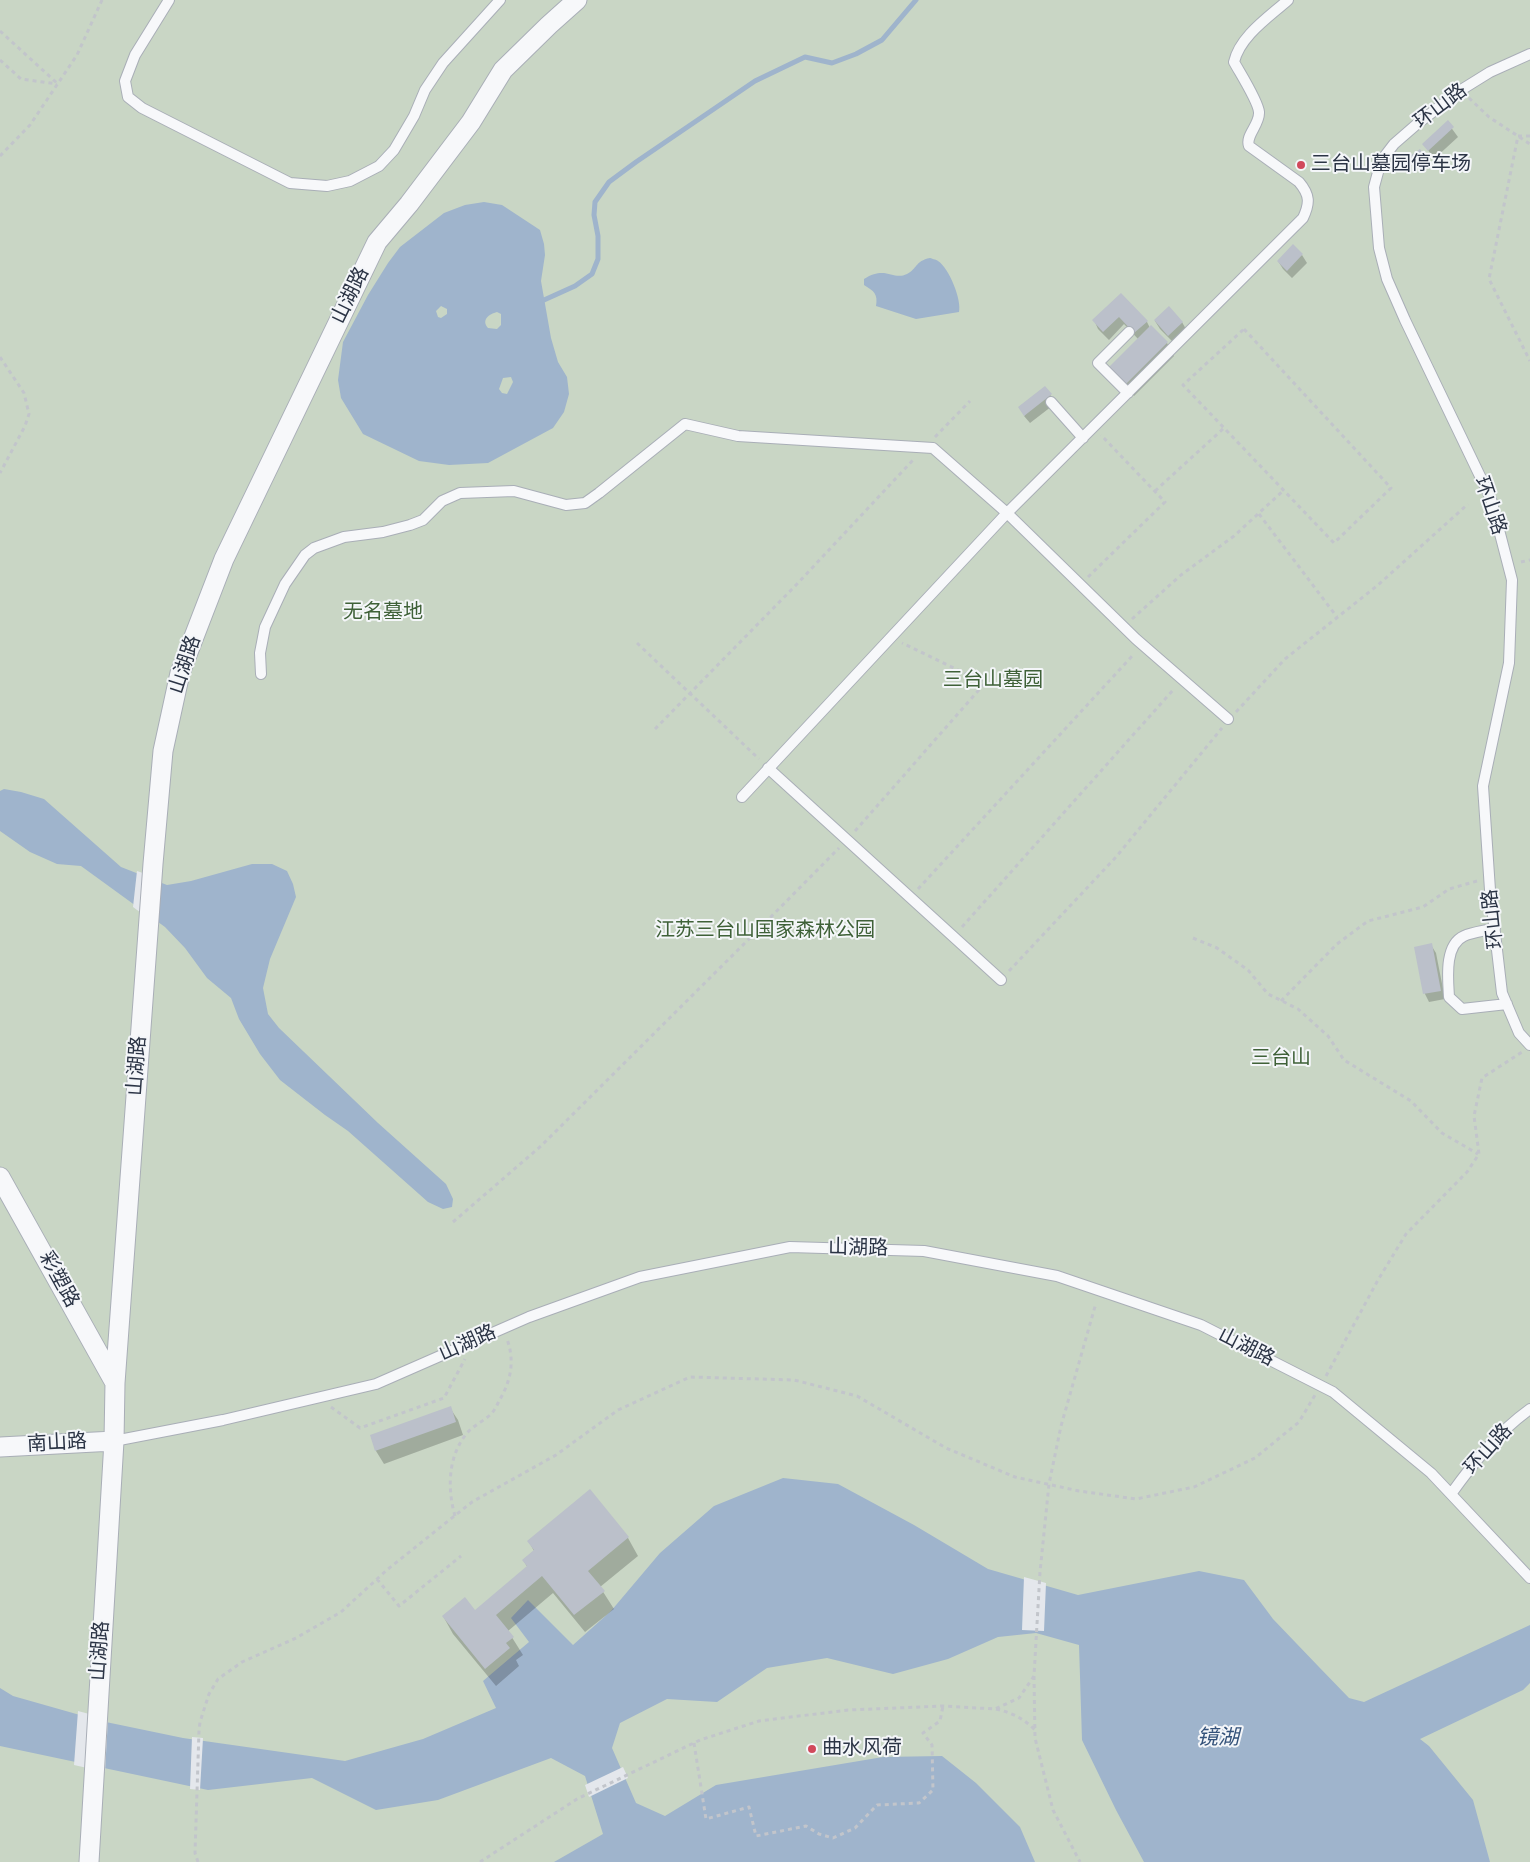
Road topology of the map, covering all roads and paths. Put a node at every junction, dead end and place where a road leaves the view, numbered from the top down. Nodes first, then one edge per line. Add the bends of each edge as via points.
1 (102, 0) edge
2 (169, 0) edge
3 (500, 0) edge
4 (577, 0) edge
5 (1288, 0) edge
6 (0, 31) edge
7 (1530, 54) edge
8 (0, 60) edge
9 (58, 84) junction
10 (1461, 90) junction
11 (1518, 136) junction
12 (1530, 136) edge
13 (1530, 144) edge
14 (0, 156) edge
15 (1128, 332) dead end
16 (0, 357) edge
17 (1530, 360) edge
18 (1128, 393) junction
19 (970, 402) dead end
20 (1050, 402) dead end
21 (1094, 427) junction
22 (1224, 428) junction
23 (1082, 438) junction
24 (925, 447) junction
25 (0, 474) edge
26 (1284, 490) junction
27 (1155, 491) junction
28 (1468, 504) dead end
29 (1007, 513) junction
30 (1259, 514) junction
31 (1080, 584) junction
32 (1337, 617) junction
33 (1124, 627) junction
34 (890, 638) junction
35 (637, 643) dead end
36 (1143, 644) junction
37 (261, 674) dead end
38 (1183, 679) junction
39 (690, 693) junction
40 (1228, 720) junction
41 (654, 729) dead end
42 (768, 768) junction
43 (742, 797) dead end
44 (847, 840) junction
45 (1489, 877) junction
46 (910, 898) junction
47 (1495, 928) junction
48 (954, 937) junction
49 (1193, 938) dead end
50 (1001, 980) joint
51 (1281, 1001) junction
52 (1507, 1004) junction
53 (1526, 1048) edge
54 (1478, 1154) junction
55 (0, 1177) edge
56 (453, 1222) dead end
57 (1100, 1290) junction
58 (503, 1328) junction
59 (474, 1341) junction
60 (115, 1383) junction
61 (1321, 1386) junction
62 (318, 1398) junction
63 (1530, 1409) edge
64 (115, 1414) junction
65 (114, 1441) junction
66 (84, 1442) junction
67 (0, 1447) edge
68 (1049, 1484) junction
69 (1451, 1494) junction
70 (455, 1516) junction
71 (461, 1556) dead end
72 (1530, 1578) edge
73 (377, 1579) junction
74 (1034, 1676) junction
75 (944, 1706) junction
76 (995, 1709) junction
77 (1035, 1730) junction
78 (694, 1743) junction
79 (89, 1862) edge
80 (198, 1862) edge
81 (480, 1862) edge
82 (1080, 1862) edge

1 - 9 path via 77,55
2 - 3 lane via 135,55 124,80 128,97 142,108 290,183 327,186 350,181 379,166 399,141 443,63
4 - 60 street, 山湖路 via 503,70 471,122 377,242 224,559 180,673 163,751
5 - 18 lane via 1242,43 1234,62 1259,112 1249,146 1299,182 1307,193 1307,210 1297,226
6 - 9 path
7 - 10 lane, 环山路 via 1490,72
8 - 9 path via 21,79
9 - 14 path via 30,125
10 - 11 path via 1489,117
10 - 45 lane, 环山路 via 1394,144 1381,161 1374,187 1379,248 1387,279 1491,499 1512,580 1509,663 1483,786
11 - 12 path
11 - 13 path
11 - 17 path via 1489,279
15 - 18 lane via 1098,363
16 - 25 path via 24,393 29,414 26,426
18 - 21 lane
19 - 24 path
20 - 23 lane
21 - 23 lane
21 - 27 path
22 - 26 path
22 - 26 path via 1184,385 1244,329 1391,488 1334,543
22 - 27 path
23 - 29 lane
24 - 29 lane via 940,453
24 - 37 lane via 738,436 685,424 585,502 566,505 514,491 450,496 423,520 383,532 344,536 304,555 285,584 265,627 260,653
24 - 39 path
26 - 30 path
27 - 31 path via 1166,502
28 - 32 path via 1378,585
29 - 31 lane
29 - 34 lane
30 - 32 path
30 - 33 path via 1181,575
31 - 33 lane
32 - 40 path via 1285,659
33 - 36 lane
34 - 42 lane
34 - 44 path via 985,682
35 - 39 path
36 - 38 lane
36 - 46 path
38 - 40 lane
38 - 48 path
39 - 41 path
39 - 42 path
40 - 50 path via 1116,857
42 - 43 lane
42 - 44 lane
44 - 46 lane
44 - 56 path via 541,1146
45 - 47 lane, 环山路
45 - 51 path via 1448,890 1423,907 1368,921 1337,944
46 - 48 lane
47 - 52 lane, 环山路 via 1502,993
47 - 52 lane via 1463,936 1451,950 1447,971 1449,997 1462,1009
48 - 50 lane
49 - 51 path via 1217,948 1248,970 1268,994
51 - 54 path via 1298,1009 1328,1036 1344,1060 1411,1101 1442,1132
52 - 53 lane, 环山路
53 - 54 path via 1482,1078 1474,1116
54 - 61 path via 1467,1172 1406,1234
55 - 60 street, 彩塑路
57 - 58 lane, 山湖路 via 1057,1276 924,1251 790,1247 640,1277
57 - 61 lane, 山湖路 via 1201,1325
57 - 68 path via 1061,1426
58 - 59 lane, 山湖路
58 - 70 path via 511,1349 512,1368 508,1386 492,1413 468,1432 454,1455 450,1499
59 - 62 lane, 山湖路 via 376,1384
59 - 62 path via 444,1398 360,1428
60 - 64 street, 山湖路
61 - 68 path via 1299,1422 1255,1458 1194,1487 1136,1499
61 - 69 lane, 山湖路 via 1333,1392 1423,1466
62 - 65 lane, 山湖路
63 - 69 lane, 环山路 via 1482,1453
64 - 65 street, 山湖路
64 - 66 street
65 - 66 street, 南山路
65 - 79 street, 山湖路
66 - 67 street, 南山路
68 - 70 path via 1015,1477 946,1448 857,1396 794,1380 690,1377 618,1410 556,1455 472,1502
68 - 74 path
69 - 72 lane, 山湖路
70 - 73 path
71 - 73 path via 398,1606
73 - 80 path via 341,1612 296,1638 242,1662 218,1679 209,1694 199,1731
74 - 76 path via 1019,1698
74 - 77 path
75 - 76 path
75 - 78 path via 848,1710 759,1721
75 - 78 path via 940,1721 923,1733 932,1745 933,1790 919,1803 877,1805 855,1828 833,1838 806,1826 756,1836 749,1806 706,1819
76 - 77 path via 1012,1713
77 - 82 path via 1053,1810
78 - 81 path via 577,1799

